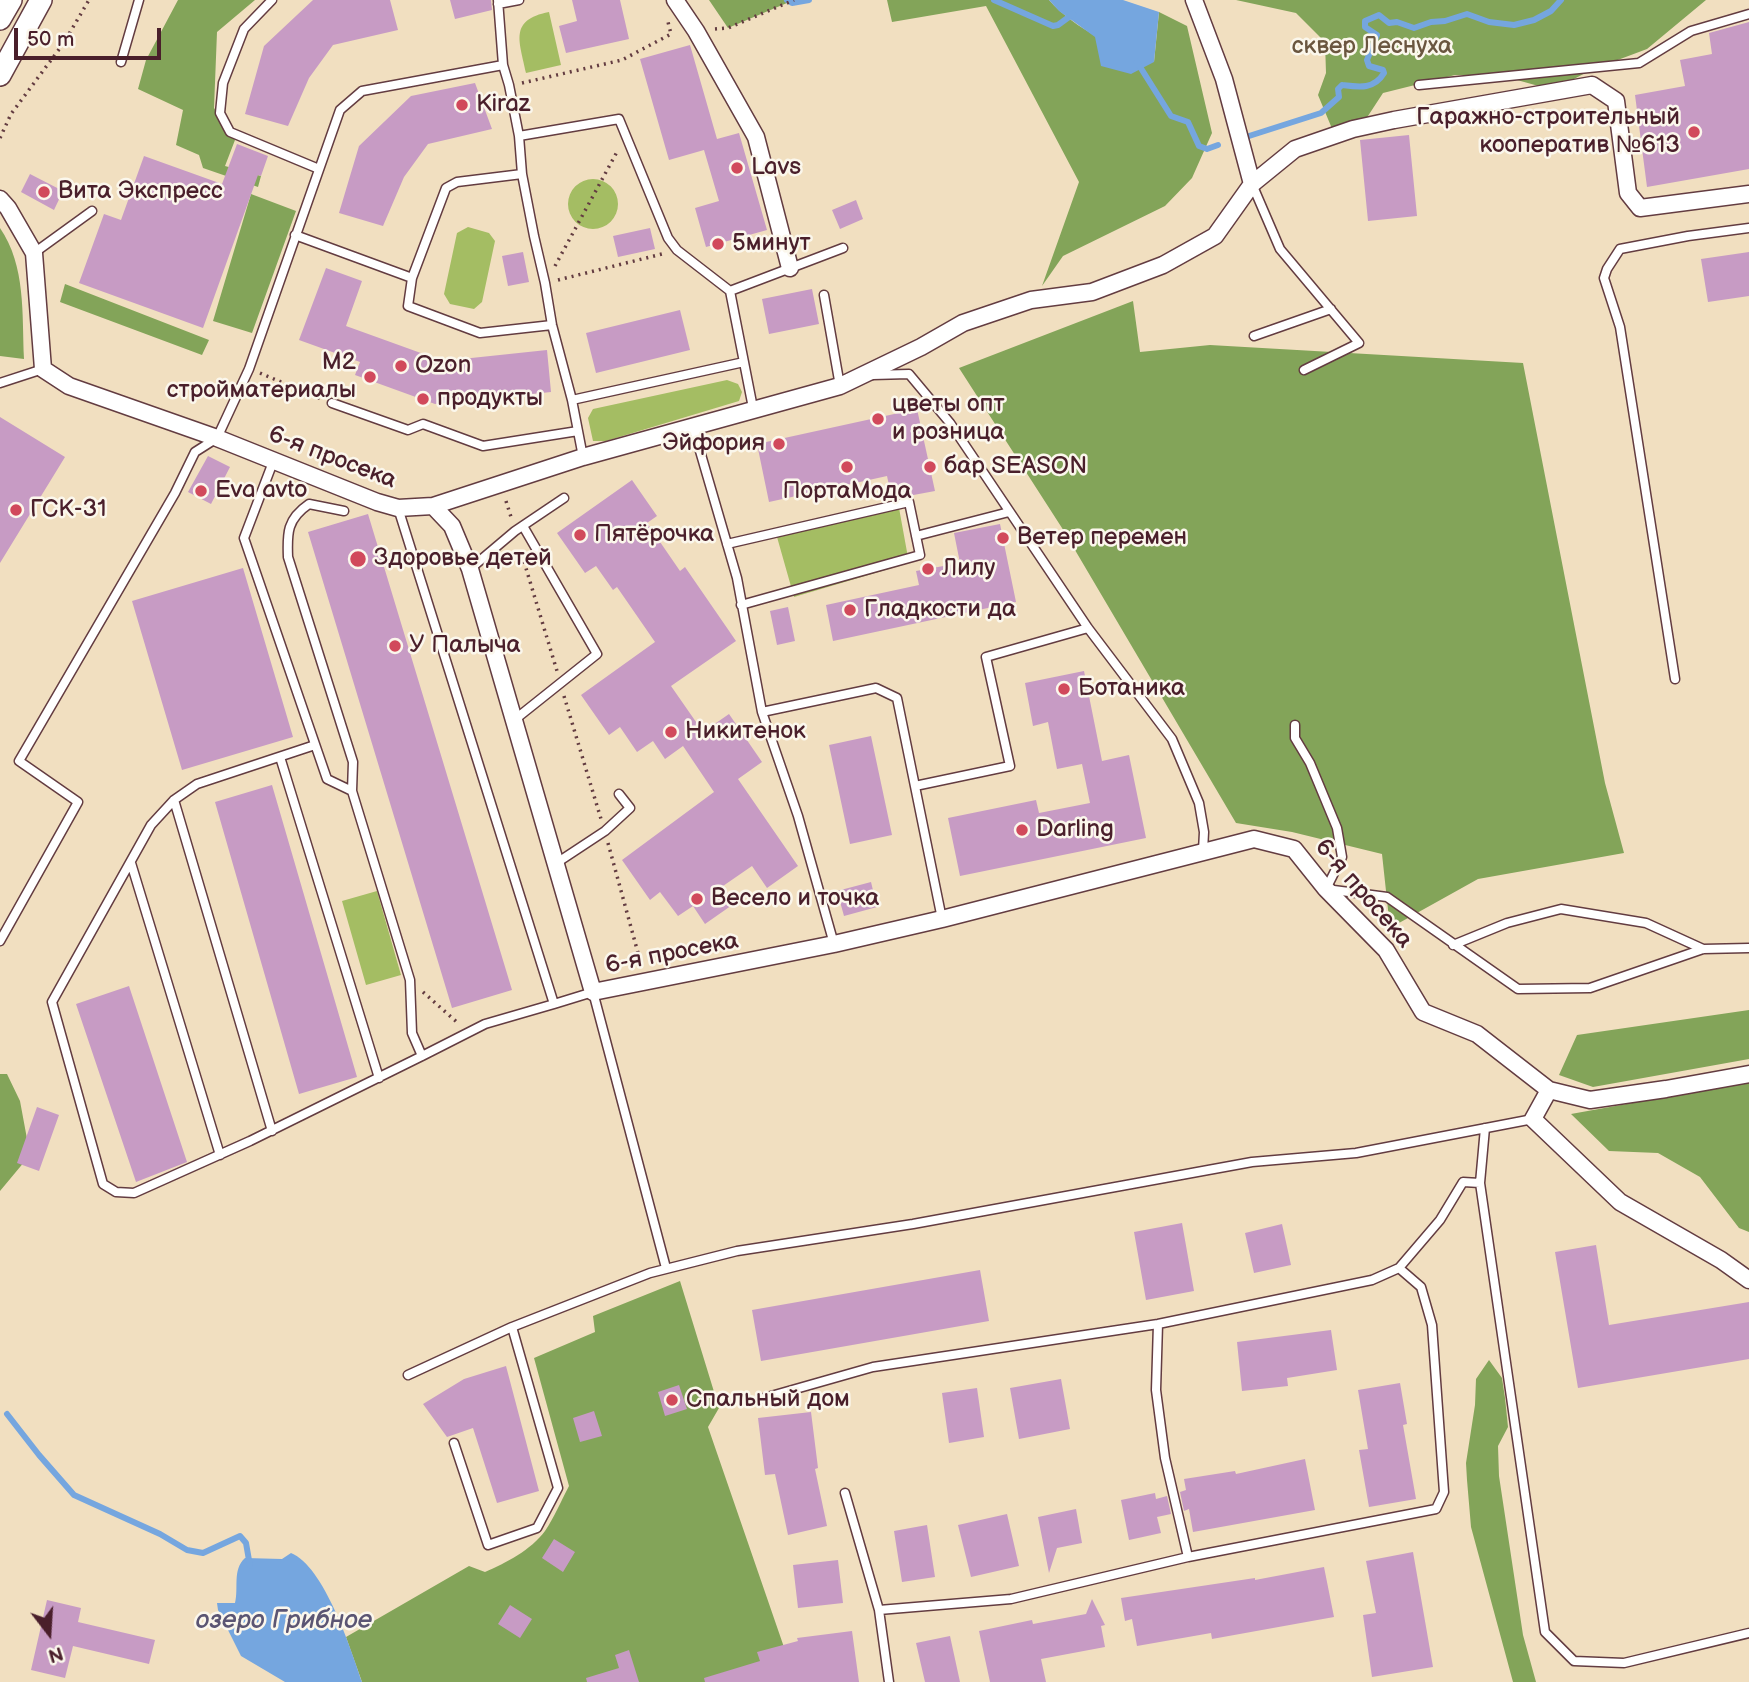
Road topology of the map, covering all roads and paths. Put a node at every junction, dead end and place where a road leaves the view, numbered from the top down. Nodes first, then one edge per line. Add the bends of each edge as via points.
1 (11, 0) edge
2 (41, 0) edge
3 (89, 0) edge
4 (139, 0) edge
5 (272, 0) edge
6 (519, 0) edge
7 (794, 0) edge
8 (1194, 0) edge
9 (498, 2) edge
10 (670, 6) edge
11 (1749, 14) edge
12 (0, 19) edge
13 (696, 31) junction
14 (121, 62) dead end
15 (503, 65) junction
16 (0, 75) edge
17 (509, 85) junction
18 (1419, 85) dead end
19 (519, 136) junction
20 (626, 136) junction
21 (0, 138) edge
22 (319, 169) junction
23 (522, 174) junction
24 (1252, 184) junction
25 (1749, 194) edge
26 (0, 199) edge
27 (92, 211) dead end
28 (1749, 228) edge
29 (295, 235) junction
30 (843, 248) dead end
31 (677, 250) junction
32 (34, 253) junction
33 (790, 268) junction
34 (412, 278) junction
35 (545, 283) junction
36 (730, 291) junction
37 (824, 295) dead end
38 (1331, 309) junction
39 (552, 325) junction
40 (1254, 336) dead end
41 (744, 362) junction
42 (43, 369) junction
43 (249, 369) junction
44 (1304, 370) dead end
45 (865, 376) junction
46 (0, 383) edge
47 (840, 386) junction
48 (572, 400) junction
49 (332, 403) joint
50 (753, 408) junction
51 (693, 427) junction
52 (578, 431) junction
53 (217, 438) junction
54 (583, 457) junction
55 (273, 461) junction
56 (502, 486) junction
57 (564, 498) dead end
58 (433, 506) junction
59 (398, 508) junction
60 (344, 511) dead end
61 (1009, 512) junction
62 (519, 529) junction
63 (916, 536) junction
64 (727, 544) junction
65 (470, 569) junction
66 (741, 605) junction
67 (1088, 628) junction
68 (1675, 679) dead end
69 (561, 684) junction
70 (762, 712) junction
71 (513, 721) junction
72 (1296, 725) dead end
73 (315, 745) junction
74 (280, 757) junction
75 (915, 786) junction
76 (352, 791) junction
77 (619, 794) dead end
78 (174, 800) junction
79 (605, 831) junction
80 (1203, 851) junction
81 (131, 863) junction
82 (555, 864) junction
83 (1326, 889) junction
84 (942, 919) junction
85 (0, 941) edge
86 (834, 944) junction
87 (1453, 945) junction
88 (1749, 948) edge
89 (1703, 949) junction
90 (410, 980) junction
91 (647, 983) junction
92 (593, 992) junction
93 (554, 1004) junction
94 (469, 1032) junction
95 (422, 1056) junction
96 (1749, 1074) edge
97 (379, 1078) junction
98 (1549, 1090) junction
99 (1533, 1119) junction
100 (1485, 1128) junction
101 (272, 1130) junction
102 (220, 1155) junction
103 (1480, 1183) junction
104 (666, 1268) junction
105 (1399, 1268) junction
106 (1749, 1280) edge
107 (1158, 1324) junction
108 (512, 1327) junction
109 (408, 1375) dead end
110 (764, 1398) dead end
111 (454, 1443) dead end
112 (845, 1493) dead end
113 (1188, 1557) junction
114 (879, 1610) junction
115 (1749, 1633) edge
116 (889, 1682) edge

1 - 12 main road
2 - 16 main road
3 - 21 path via 11,114
4 - 14 lane
5 - 22 lane via 244,29 223,83 220,113 230,132
6 - 9 lane
7 - 13 path via 728,28
8 - 24 street via 1224,79
9 - 15 lane
10 - 13 street
10 - 17 path via 671,34 622,60
11 - 18 lane via 1691,31 1639,63
13 - 33 street via 756,136
15 - 17 lane
15 - 22 lane via 362,91 340,110
17 - 19 lane
19 - 20 lane via 619,120
19 - 23 lane
20 - 31 lane
20 - 35 path
22 - 29 lane
23 - 34 lane via 457,182 446,188
23 - 35 lane
24 - 25 street via 1295,149 1353,129 1592,85 1616,101 1628,194 1640,208
24 - 38 lane via 1280,249
24 - 45 street via 1215,236 1163,265 1092,292 1031,300 963,323
26 - 32 street
27 - 32 lane
28 - 68 lane via 1620,249 1604,278 1620,327
29 - 34 lane
29 - 43 lane
30 - 33 lane
31 - 35 path
31 - 36 lane
32 - 42 street
33 - 36 lane
34 - 39 lane via 408,306 480,333
35 - 39 lane
36 - 41 lane
37 - 47 lane
38 - 40 lane
38 - 44 lane via 1359,342
39 - 48 lane
41 - 48 lane
41 - 50 lane
42 - 46 lane
42 - 53 street, 6-я просека via 69,386
43 - 49 path
43 - 53 lane
45 - 47 street
45 - 61 lane via 909,374 950,422
47 - 50 street
48 - 52 lane
49 - 52 lane via 408,430 423,424 483,446
50 - 51 street
51 - 54 street
51 - 64 lane
52 - 54 lane
53 - 55 street, 6-я просека
53 - 85 lane via 195,452 19,761 78,802
54 - 56 street
55 - 59 street, 6-я просека
55 - 73 lane via 244,538
56 - 58 street
56 - 62 path
57 - 62 lane
58 - 59 street, 6-я просека
58 - 65 street, 6-я просека via 452,526
59 - 93 lane
60 - 76 lane via 309,504 299,511 287,533 288,557 353,762
61 - 63 lane
61 - 67 lane
62 - 65 lane
62 - 69 path
62 - 69 lane via 597,654
63 - 64 lane via 909,502
63 - 66 lane via 920,555
64 - 66 lane
65 - 71 street, 6-я просека
66 - 70 lane
67 - 75 lane via 986,657 1010,766
67 - 80 lane via 1171,739 1199,803
69 - 71 lane
69 - 79 path
70 - 75 lane via 876,688 897,698
70 - 86 lane via 798,816
71 - 82 street, 6-я просека
72 - 83 lane via 1295,738 1337,828 1342,857
73 - 74 lane
73 - 76 lane via 327,779
74 - 78 lane via 197,784
74 - 97 lane
75 - 84 lane
76 - 90 lane
77 - 79 lane via 631,808
78 - 81 lane via 151,825
78 - 101 lane
79 - 82 lane
79 - 91 path
80 - 83 street, 6-я просека via 1254,839 1294,849
80 - 84 street, 6-я просека
81 - 102 lane
81 - 102 lane via 52,1002 103,1184 116,1192 134,1193
82 - 92 street, 6-я просека
83 - 87 lane via 1387,897
83 - 98 street, 6-я просека via 1387,950 1423,1012 1477,1034
84 - 86 street, 6-я просека
86 - 91 street, 6-я просека
87 - 89 lane via 1507,923 1561,909 1646,923
87 - 89 lane via 1518,989 1590,988
88 - 89 lane
90 - 94 path
90 - 95 lane via 412,1033
91 - 92 street, 6-я просека
92 - 93 lane
92 - 104 lane
93 - 94 lane
94 - 95 lane
95 - 97 lane
96 - 98 street, 6-я просека via 1590,1100
97 - 101 lane
98 - 99 street
99 - 100 lane
99 - 106 street via 1620,1202
100 - 103 lane
100 - 104 lane via 1356,1153 1226,1166 913,1224 737,1251
101 - 102 lane
103 - 105 lane via 1462,1182 1440,1220
103 - 115 lane via 1545,1632 1574,1661 1624,1663
104 - 108 lane
105 - 107 lane via 1372,1280
105 - 113 lane via 1420,1287 1432,1325 1444,1492 1436,1509
107 - 110 lane via 873,1367
107 - 113 lane via 1156,1390 1165,1458
108 - 109 lane
108 - 111 lane via 558,1488 537,1528 488,1545
112 - 114 lane
113 - 114 lane via 1011,1599
114 - 116 lane

